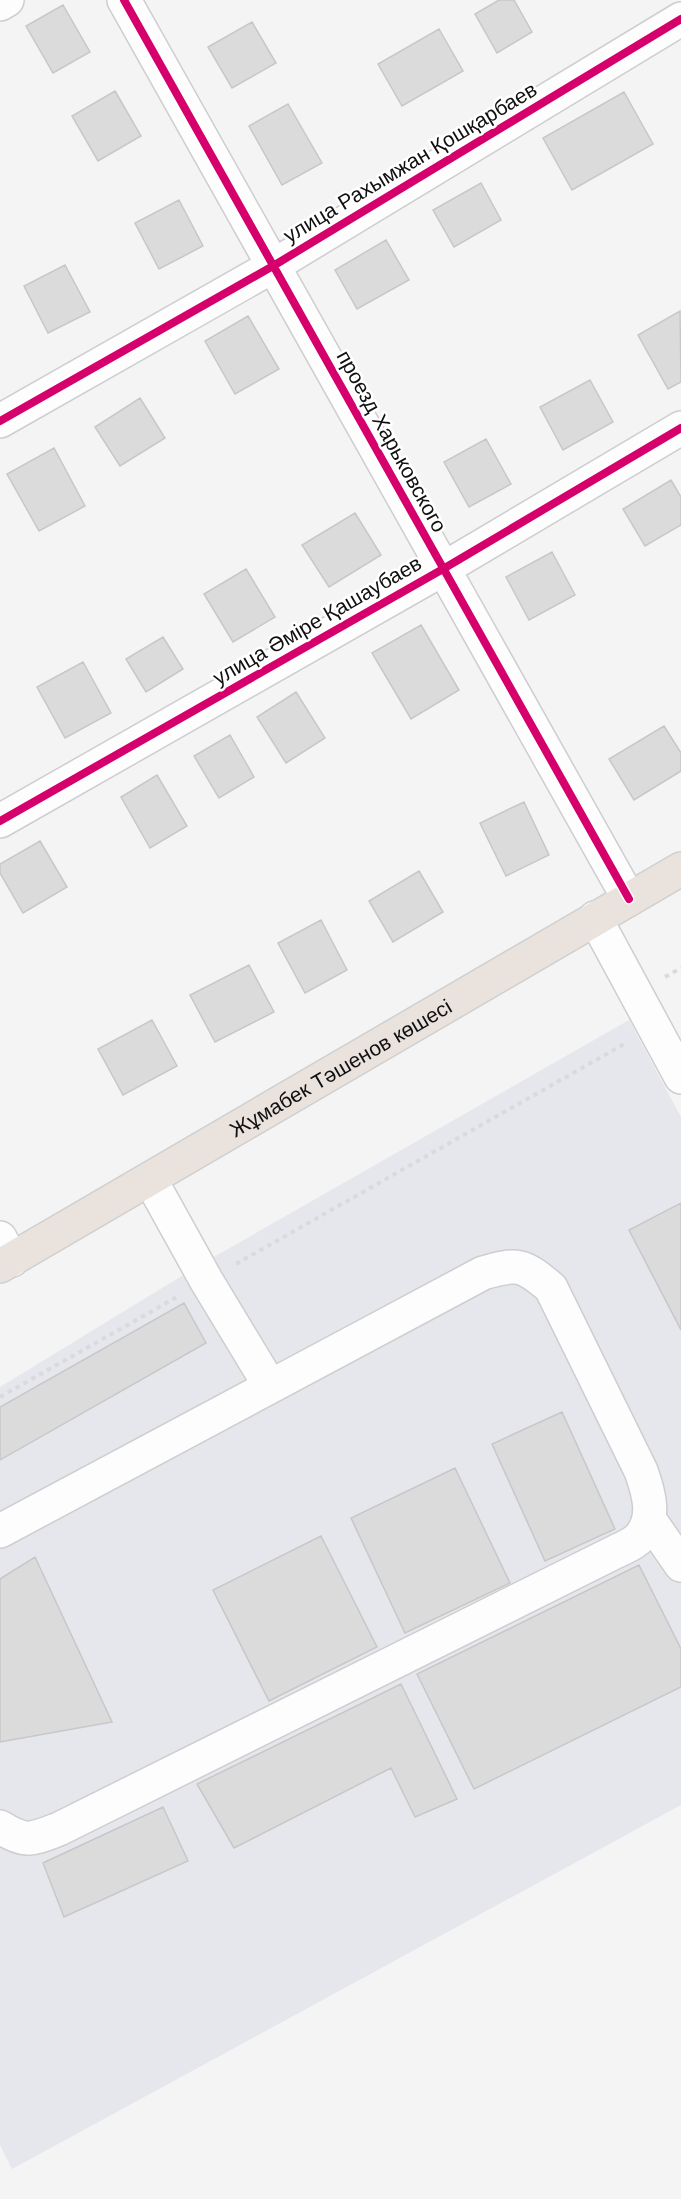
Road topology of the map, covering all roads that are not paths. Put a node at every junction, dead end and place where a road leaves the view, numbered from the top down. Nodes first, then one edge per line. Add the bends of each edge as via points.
1 (7, 0) edge
2 (124, 0) edge
3 (0, 4) edge
4 (681, 20) edge
5 (273, 266) junction
6 (0, 421) edge
7 (681, 428) edge
8 (443, 569) junction
9 (0, 821) edge
10 (681, 869) edge
11 (629, 899) junction
12 (595, 918) junction
13 (681, 1077) edge
14 (150, 1179) junction
15 (4, 1255) edge
16 (270, 1386) junction
17 (649, 1519) junction
18 (0, 1531) edge
19 (681, 1565) edge
20 (0, 1827) edge

1 - 3 street
2 - 5 street, проезд Харьковского
4 - 5 street, улица Рахымжан Қошқарбаев
5 - 6 street, улица Рахымжан Қошқарбаев
5 - 8 street, проезд Харьковского
7 - 8 street, улица Әміре Қашаубаев
8 - 9 street, улица Әміре Қашаубаев
8 - 11 street, проезд Харьковского
10 - 11 main road, Жұмабек Тәшенов көшесі
11 - 12 main road, Жұмабек Тәшенов көшесі
12 - 13 street
12 - 14 main road, Жұмабек Тәшенов көшесі
14 - 15 main road, Жұмабек Тәшенов көшесі
14 - 16 street
16 - 17 street via 483,1273 510,1265 533,1272 551,1287 641,1471 650,1495
16 - 18 street
17 - 19 street
17 - 20 street via 639,1538 617,1551 59,1829 38,1838 19,1839

